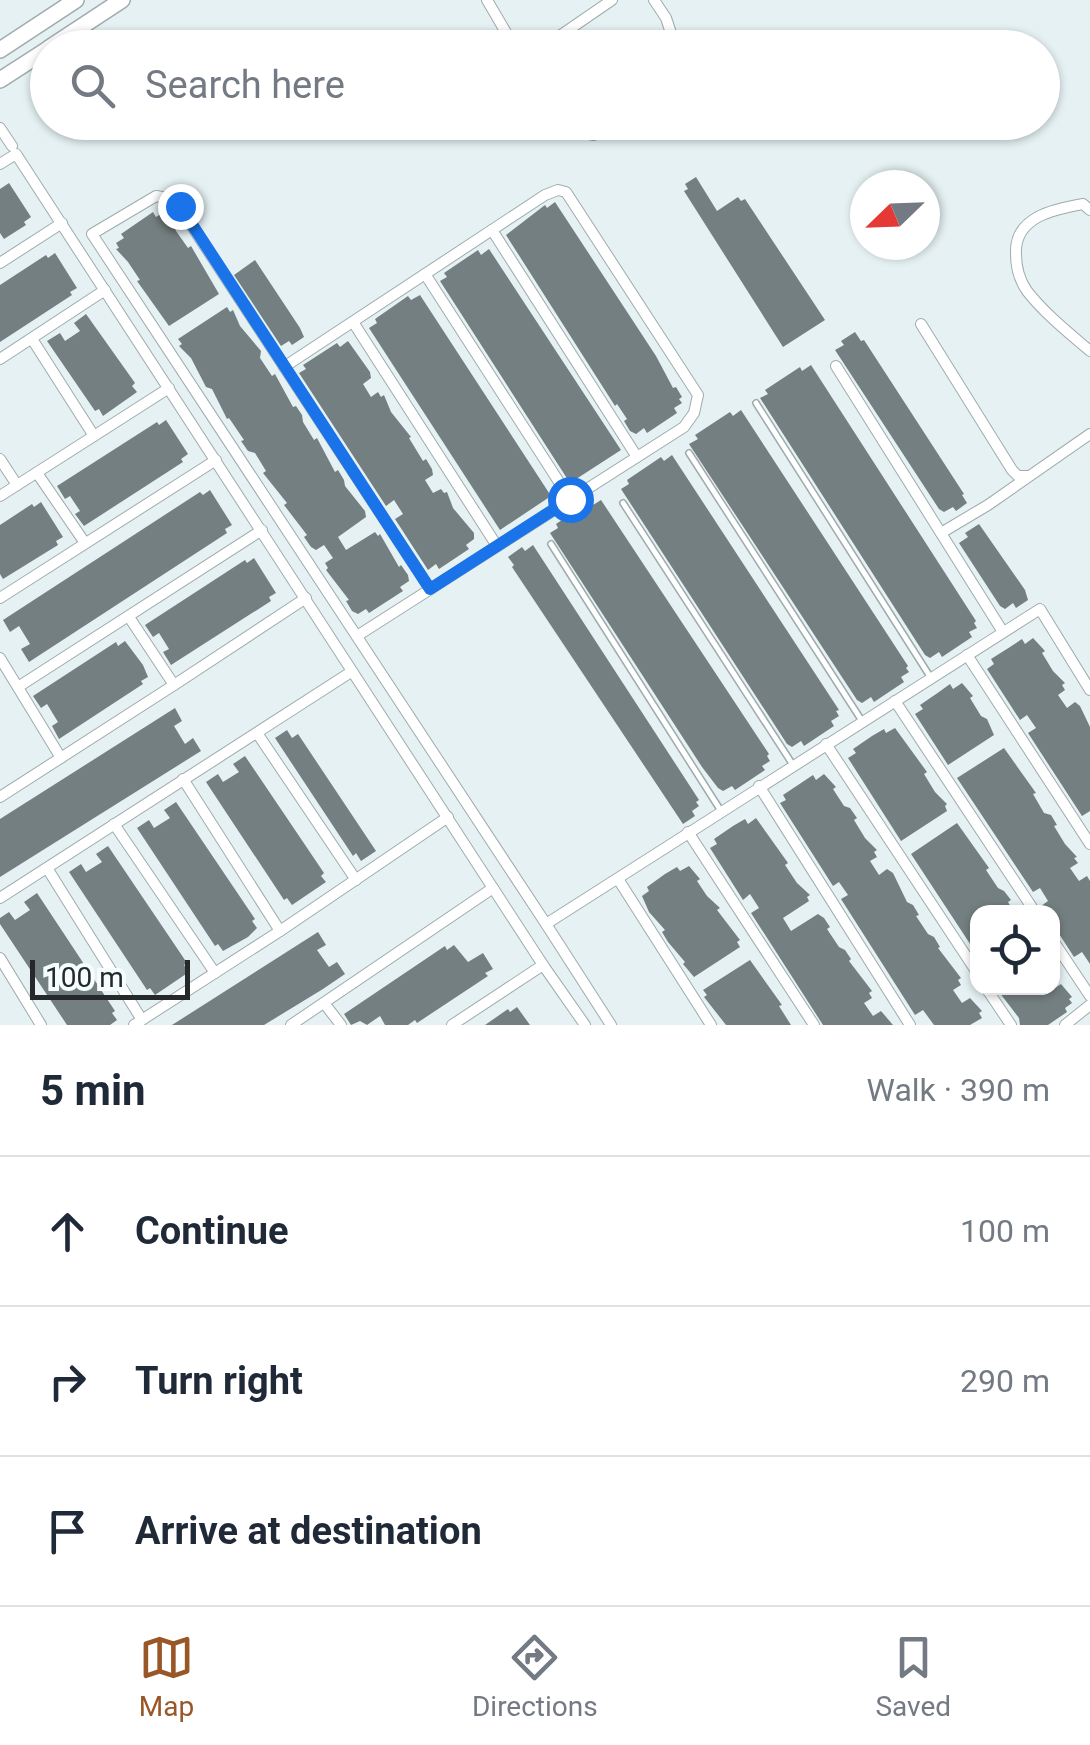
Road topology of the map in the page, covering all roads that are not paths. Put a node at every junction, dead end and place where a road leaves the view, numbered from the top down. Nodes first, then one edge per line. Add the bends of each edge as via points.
1 (76, 0) edge
2 (122, 0) edge
3 (487, 0) edge
4 (612, 0) edge
5 (654, 0) edge
6 (30, 30) edge
7 (30, 30) edge
8 (76, 30) edge
9 (505, 30) edge
10 (568, 30) edge
11 (670, 30) edge
12 (0, 50) edge
13 (30, 60) edge
14 (0, 80) edge
15 (0, 128) edge
16 (12, 146) dead end
17 (0, 164) edge
18 (1090, 210) edge
19 (62, 223) junction
20 (492, 230) junction
21 (0, 263) edge
22 (425, 274) junction
23 (106, 290) junction
24 (353, 322) junction
25 (921, 324) dead end
26 (32, 338) junction
27 (1090, 351) edge
28 (0, 360) edge
29 (836, 366) dead end
30 (284, 367) junction
31 (170, 388) junction
32 (756, 404) dead end
33 (1090, 434) edge
34 (94, 436) junction
35 (689, 453) dead end
36 (637, 457) junction
37 (0, 459) edge
38 (216, 460) junction
39 (36, 473) junction
40 (1028, 476) junction
41 (17, 485) junction
42 (0, 496) edge
43 (570, 499) junction
44 (623, 503) dead end
45 (262, 530) junction
46 (941, 533) junction
47 (85, 543) junction
48 (551, 544) dead end
49 (498, 546) junction
50 (430, 589) junction
51 (0, 598) edge
52 (306, 598) junction
53 (129, 617) junction
54 (1003, 632) junction
55 (357, 636) junction
56 (967, 655) junction
57 (0, 658) edge
58 (351, 672) junction
59 (931, 678) junction
60 (174, 684) junction
61 (18, 687) junction
62 (1090, 690) edge
63 (894, 700) junction
64 (862, 721) junction
65 (257, 733) junction
66 (826, 744) junction
67 (62, 758) junction
68 (793, 765) junction
69 (182, 779) junction
70 (759, 786) junction
71 (0, 797) edge
72 (721, 811) junction
73 (448, 817) junction
74 (114, 824) junction
75 (688, 832) junction
76 (1090, 844) edge
77 (47, 868) junction
78 (618, 879) junction
79 (356, 880) junction
80 (493, 888) junction
81 (0, 898) edge
82 (1030, 905) edge
83 (546, 924) junction
84 (280, 931) junction
85 (1060, 951) edge
86 (0, 958) edge
87 (970, 962) edge
88 (543, 965) junction
89 (215, 973) junction
90 (991, 995) edge
91 (1090, 996) edge
92 (324, 1003) junction
93 (1090, 1005) edge
94 (138, 1022) edge
95 (41, 1025) edge
96 (292, 1025) edge
97 (340, 1025) edge
98 (452, 1025) edge
99 (585, 1025) edge
100 (611, 1025) edge
101 (711, 1025) edge
102 (814, 1025) edge
103 (910, 1025) edge
104 (1011, 1025) edge
105 (1065, 1025) edge

1 - 6 main road
2 - 8 main road
3 - 9 street
4 - 10 street
5 - 11 street
7 - 12 main road
13 - 14 main road
15 - 16 street
17 - 19 street via 16,154
18 - 27 street via 1083,204 1058,208 1030,221 1015,242 1026,290
19 - 21 street
19 - 23 street
20 - 22 street
20 - 36 street
20 - 36 street via 545,194 566,192 698,395 684,427
22 - 24 street
22 - 43 street
23 - 26 street
23 - 31 street
24 - 30 street
24 - 49 street
25 - 40 street via 1012,470
26 - 28 street
26 - 34 street
29 - 46 street
30 - 50 street
30 - 55 street via 174,199 156,196 92,234
31 - 34 street
31 - 38 street
32 - 59 lane
33 - 40 street
34 - 39 street
35 - 64 lane
36 - 43 street
37 - 41 street
38 - 45 street
38 - 47 street
39 - 41 street
39 - 47 street
40 - 46 street
41 - 42 street
43 - 49 street
44 - 68 lane
45 - 52 street
45 - 53 street
46 - 54 street
47 - 51 street
48 - 72 lane
49 - 50 street
50 - 55 street
52 - 58 street
52 - 60 street
53 - 60 street
53 - 61 street
54 - 56 street
54 - 62 street via 1040,609
55 - 83 street
56 - 59 street
56 - 76 street
57 - 61 street
58 - 65 street
58 - 73 street
59 - 63 street
60 - 67 street
61 - 67 street
63 - 64 street
63 - 82 street
64 - 66 street
65 - 69 street
65 - 79 street
66 - 68 street
66 - 87 street
67 - 71 street
68 - 70 street
69 - 74 street
69 - 84 street
70 - 72 street
70 - 103 street
72 - 75 street
73 - 79 street
73 - 80 street
74 - 77 street
74 - 89 street
75 - 78 street
75 - 102 street
77 - 81 street
77 - 94 street
78 - 83 street
78 - 101 street
79 - 84 street
80 - 88 street
80 - 92 street
83 - 100 street
84 - 89 street
85 - 91 street
86 - 95 street
88 - 98 street
88 - 99 street
89 - 94 street
90 - 104 street
92 - 96 street
92 - 97 street
93 - 105 street

